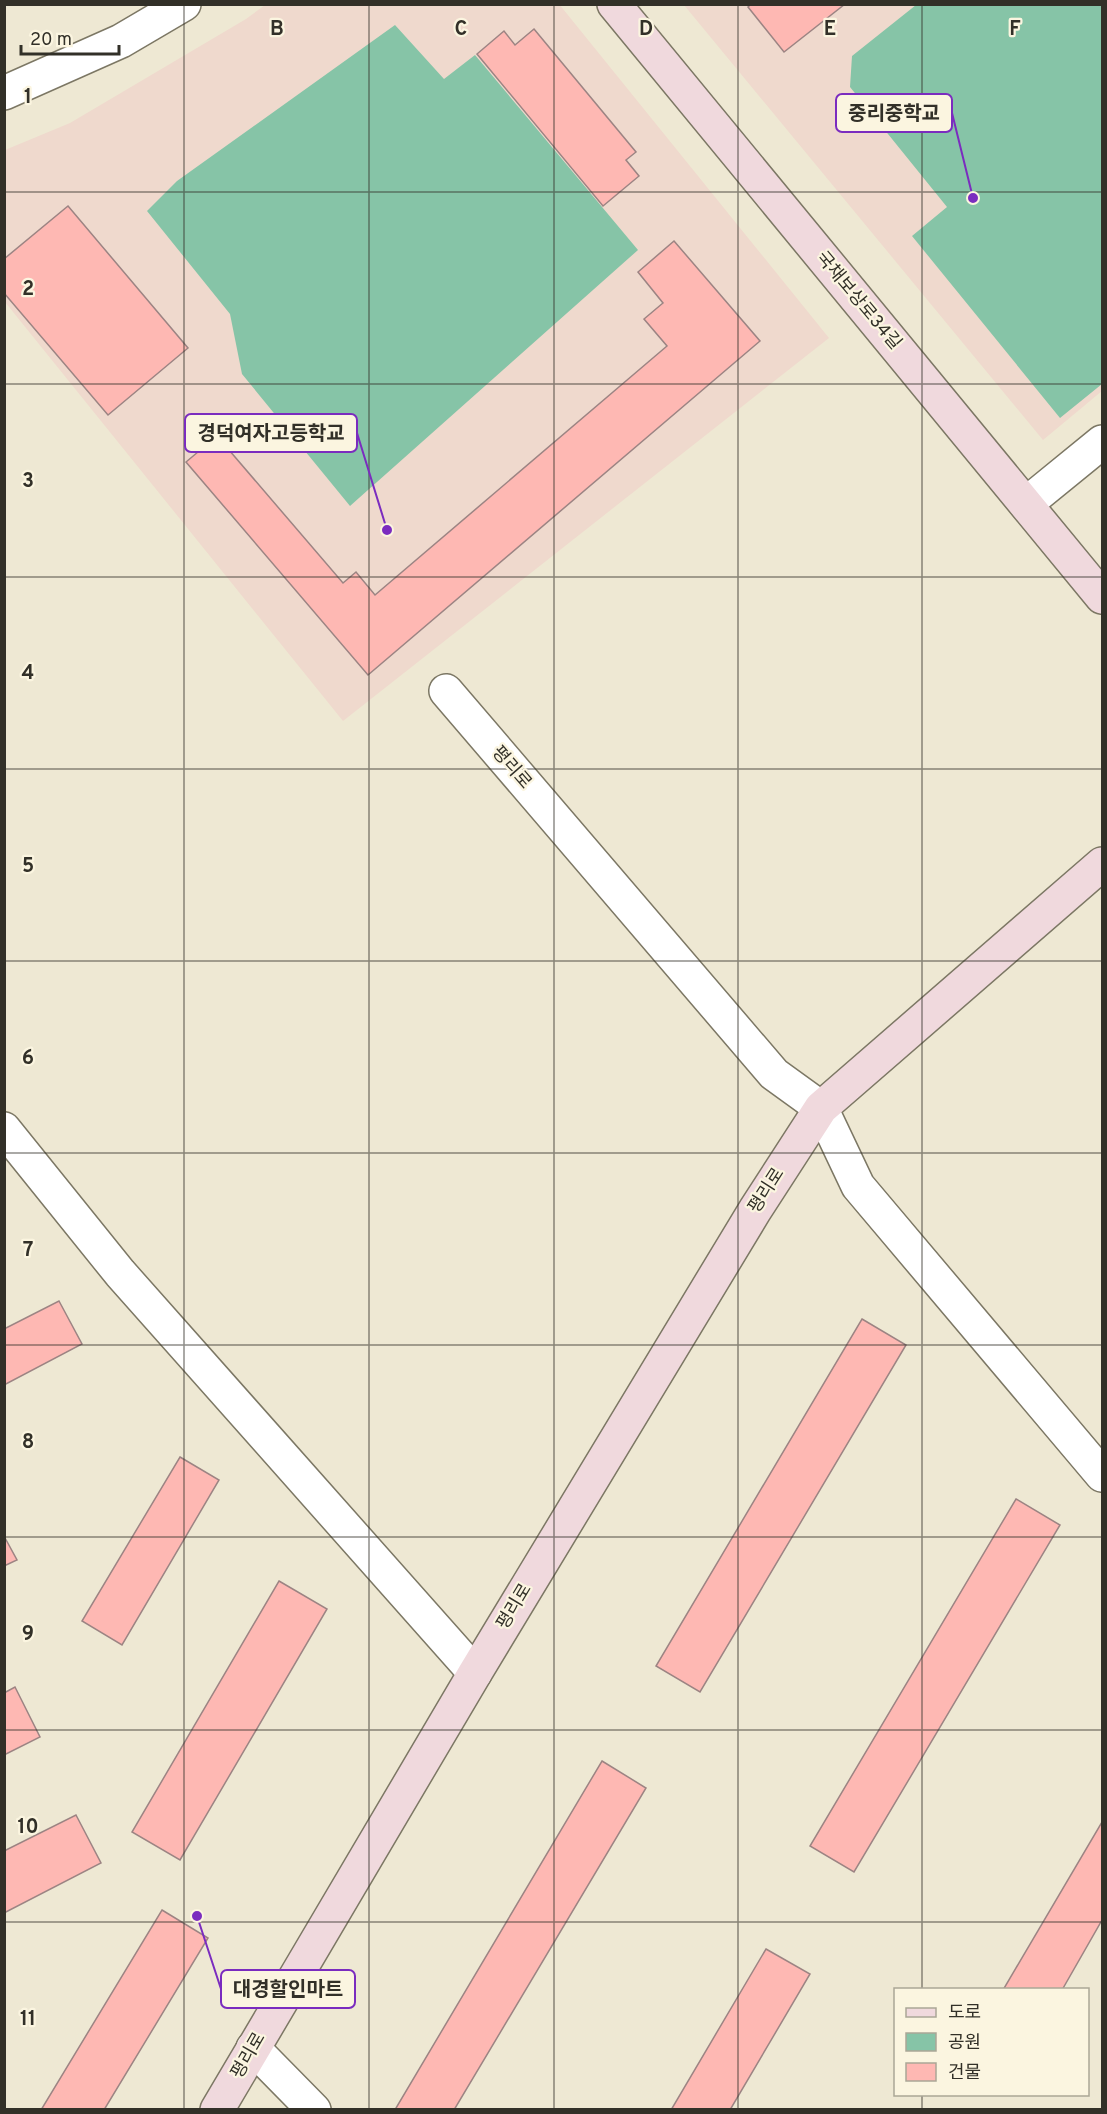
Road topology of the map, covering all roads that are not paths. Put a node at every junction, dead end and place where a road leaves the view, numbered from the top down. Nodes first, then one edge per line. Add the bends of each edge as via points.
1 (184, 4) edge
2 (614, 4) edge
3 (4, 93) edge
4 (1102, 442) edge
5 (1026, 504) junction
6 (1102, 597) edge
7 (446, 691) dead end
8 (1102, 864) edge
9 (821, 1108) junction
10 (4, 1129) edge
11 (1102, 1475) edge
12 (475, 1673) junction
13 (253, 2048) junction
14 (217, 2109) edge
15 (314, 2109) edge

1 - 3 street via 121,41
2 - 5 main road, 국채보상로34길
4 - 5 street
5 - 6 main road, 국채보상로34길
7 - 9 street, 평리로 via 774,1074
8 - 9 main road, 평리로
9 - 11 street via 858,1186
9 - 12 main road, 평리로 via 755,1210
10 - 12 street via 120,1273
12 - 13 main road, 평리로
13 - 14 main road, 평리로
13 - 15 street

